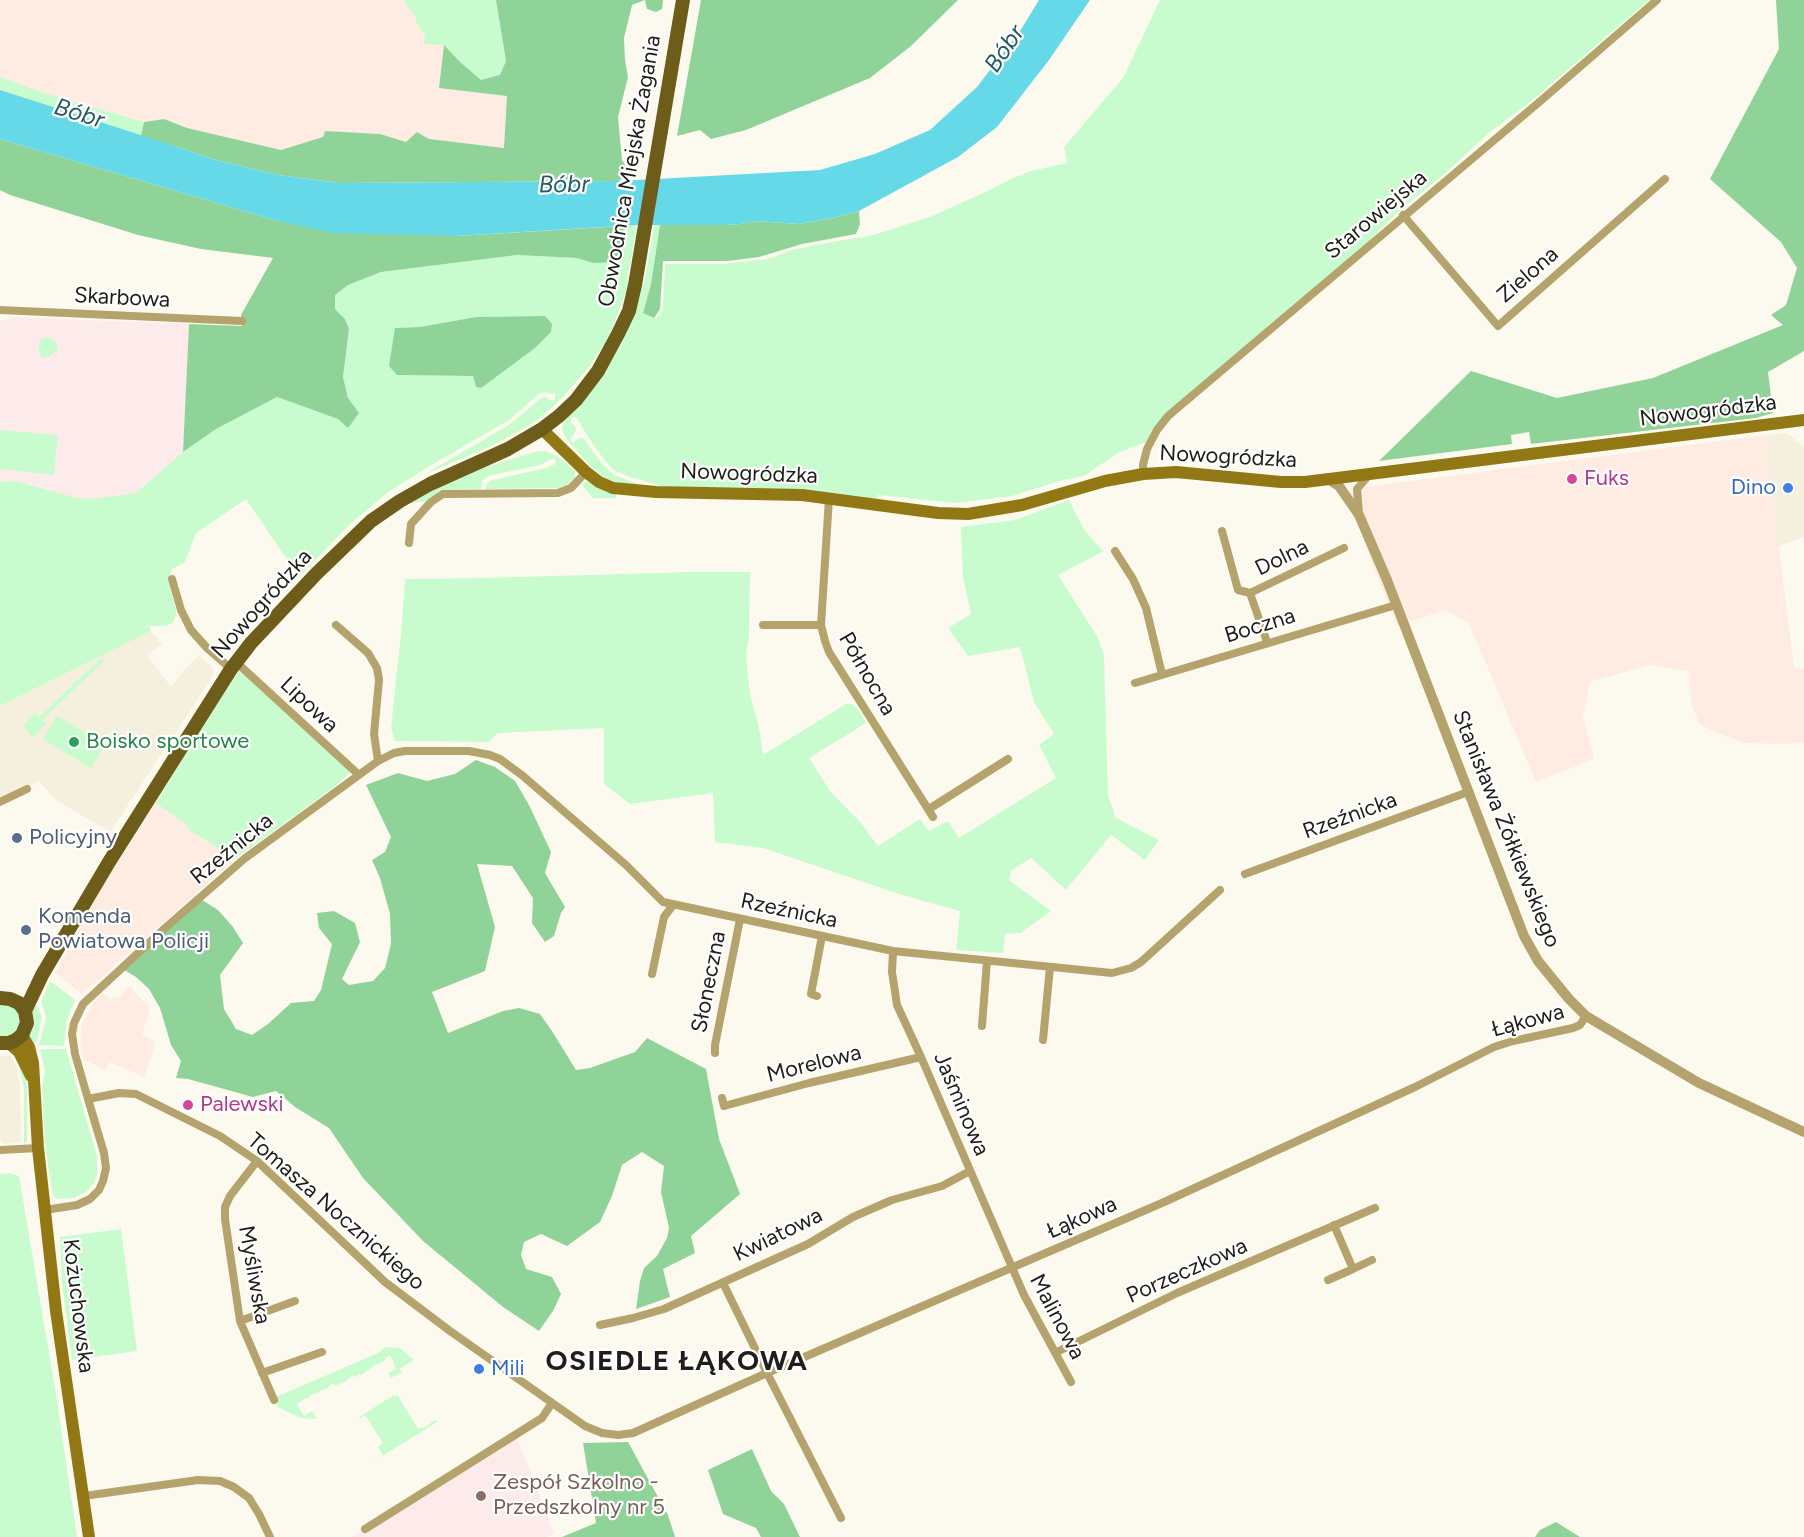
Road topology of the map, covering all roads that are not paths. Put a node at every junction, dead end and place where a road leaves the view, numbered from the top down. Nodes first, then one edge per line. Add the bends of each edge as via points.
1 (683, 0) edge
2 (1657, 0) edge
3 (1665, 179) dead end
4 (1403, 216) junction
5 (0, 310) edge
6 (242, 321) dead end
7 (1804, 420) edge
8 (543, 429) junction
9 (586, 472) junction
10 (1143, 474) junction
11 (1369, 475) junction
12 (1328, 479) junction
13 (830, 498) junction
14 (1359, 515) junction
15 (1221, 531) dead end
16 (409, 543) dead end
17 (1344, 548) dead end
18 (1115, 551) dead end
19 (172, 579) dead end
20 (1250, 593) junction
21 (1396, 604) junction
22 (336, 625) dead end
23 (763, 625) dead end
24 (821, 625) junction
25 (1267, 642) junction
26 (233, 665) junction
27 (1162, 674) junction
28 (1135, 683) dead end
29 (1008, 759) dead end
30 (378, 761) junction
31 (359, 775) junction
32 (27, 789) dead end
33 (1468, 792) junction
34 (0, 802) edge
35 (1245, 874) dead end
36 (1220, 890) dead end
37 (673, 905) junction
38 (740, 919) junction
39 (822, 936) junction
40 (893, 951) junction
41 (987, 961) junction
42 (1050, 967) junction
43 (652, 974) dead end
44 (42, 975) junction
45 (817, 996) dead end
46 (5, 999) edge
47 (25, 1011) junction
48 (1586, 1016) junction
49 (982, 1026) dead end
50 (22, 1035) junction
51 (1043, 1040) dead end
52 (4, 1043) edge
53 (715, 1053) dead end
54 (921, 1057) junction
55 (33, 1080) junction
56 (722, 1098) dead end
57 (88, 1099) junction
58 (1804, 1132) edge
59 (38, 1148) junction
60 (0, 1150) edge
61 (257, 1161) junction
62 (969, 1171) junction
63 (1375, 1208) dead end
64 (45, 1210) junction
65 (1334, 1226) junction
66 (1372, 1260) dead end
67 (1012, 1268) junction
68 (1353, 1269) junction
69 (1328, 1280) dead end
70 (723, 1282) junction
71 (295, 1301) dead end
72 (240, 1321) junction
73 (600, 1324) dead end
74 (322, 1352) dead end
75 (1055, 1353) junction
76 (262, 1373) junction
77 (766, 1373) junction
78 (1071, 1382) dead end
79 (274, 1400) dead end
80 (552, 1403) junction
81 (585, 1426) joint
82 (84, 1497) junction
83 (841, 1518) dead end
84 (365, 1529) dead end
85 (89, 1537) edge
86 (270, 1537) edge

1 - 8 main road, Obwodnica Miejska Żagania via 629,311 598,371 576,400
2 - 4 street, Starowiejska
3 - 4 street, Zielona via 1498,326
4 - 10 street, Starowiejska via 1168,416 1148,448
5 - 6 street, Skarbowa
7 - 11 main road, Nowogródzka
8 - 9 main road, Nowogródzka
8 - 26 main road, Nowogródzka via 430,484 371,520
9 - 13 main road, Nowogródzka via 614,488
9 - 16 street via 571,488 558,493 443,494 411,524
10 - 12 main road, Nowogródzka via 1176,472 1281,482
10 - 13 main road, Nowogródzka via 1022,505 968,514
11 - 12 main road, Nowogródzka
11 - 14 street, Stanisława Żółkiewskiego via 1357,489
12 - 14 street, Stanisława Żółkiewskiego via 1340,486
13 - 24 street, Północna
14 - 21 street, Stanisława Żółkiewskiego
15 - 20 street via 1239,590
17 - 20 street, Dolna
18 - 27 street via 1146,608
19 - 26 street, Lipowa via 191,630 207,648
20 - 25 street, Dolna
21 - 25 street, Boczna
21 - 33 street, Stanisława Żółkiewskiego
22 - 30 street via 368,653 377,668 374,734
23 - 24 street
24 - 29 street, Północna via 829,652 931,813
25 - 27 street, Boczna
26 - 31 street, Lipowa
26 - 44 main road, Nowogródzka via 114,852
27 - 28 street, Boczna
30 - 31 street, Rzeźnicka
30 - 37 street, Rzeźnicka via 394,753 419,750 479,752 500,759 663,902
31 - 57 street, Rzeźnicka via 244,859 83,1004 72,1034
32 - 34 street
33 - 35 street, Rzeźnicka
33 - 48 street, Stanisława Żółkiewskiego via 1524,936 1551,979
36 - 42 street, Rzeźnicka via 1131,968 1104,973
37 - 38 street, Rzeźnicka
37 - 43 street via 664,917
38 - 39 street, Rzeźnicka
38 - 53 street, Słoneczna
39 - 40 street, Rzeźnicka
39 - 45 street via 811,994
40 - 41 street, Rzeźnicka
40 - 54 street, Jaśminowa via 897,1005
41 - 42 street, Rzeźnicka
41 - 49 street
42 - 51 street
44 - 46 main road, Nowogródzka via 23,992
44 - 47 main road, Nowogródzka
46 - 47 main road via 19,1003
47 - 50 main road, Nowogródzka via 27,1023
48 - 58 street, Stanisława Żółkiewskiego via 1699,1083
48 - 67 street, Łąkowa via 1573,1028 1494,1047 1162,1203
50 - 52 main road
50 - 55 main road, Kożuchowska via 32,1057
52 - 55 main road, Kożuchowska via 19,1052
54 - 56 street, Morelowa via 724,1106
54 - 62 street, Jaśminowa
55 - 59 main road, Kożuchowska
57 - 61 street, Tomasza Nocznickiego via 136,1094 220,1136
57 - 64 street via 104,1153 103,1180 90,1199
59 - 60 street
59 - 64 main road, Kożuchowska
61 - 72 street, Myśliwska via 225,1207
61 - 80 street, Tomasza Nocznickiego via 385,1282
62 - 67 street, Jaśminowa
62 - 70 street, Kwiatowa via 942,1185 891,1200 853,1217 808,1244
63 - 65 street, Porzeczkowa
64 - 82 main road, Kożuchowska
65 - 68 street
65 - 75 street, Porzeczkowa via 1177,1293
66 - 68 street
67 - 75 street, Malinowa
67 - 77 street, Łąkowa
68 - 69 street
70 - 73 street, Kwiatowa via 664,1309
70 - 77 street
71 - 72 street
72 - 76 street, Myśliwska
74 - 76 street
75 - 78 street, Malinowa
76 - 79 street, Myśliwska
77 - 81 street, Łąkowa via 633,1433 602,1433
77 - 83 street
80 - 81 street, Tomasza Nocznickiego
80 - 84 street via 542,1418
82 - 85 main road, Kożuchowska
82 - 86 street via 198,1480 220,1481 249,1498

